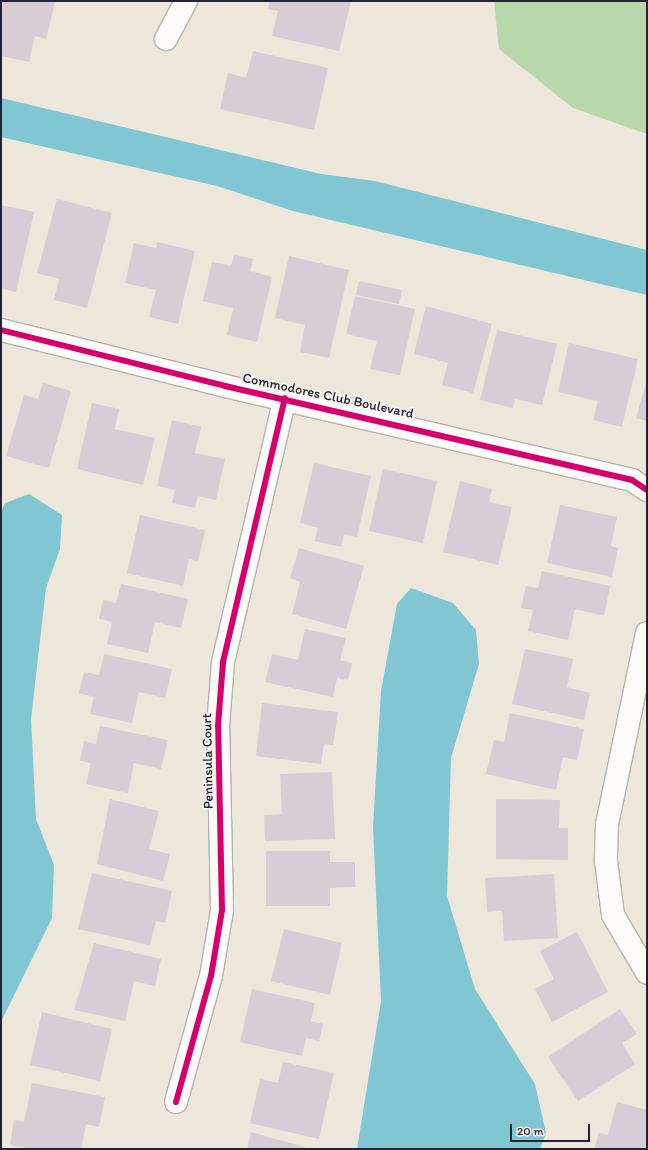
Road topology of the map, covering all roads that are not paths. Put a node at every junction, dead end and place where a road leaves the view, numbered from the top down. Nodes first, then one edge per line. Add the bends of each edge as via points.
1 (186, 1) edge
2 (166, 39) dead end
3 (1, 330) edge
4 (285, 398) junction
5 (647, 490) edge
6 (647, 633) edge
7 (647, 973) edge
8 (176, 1102) dead end

1 - 2 street
3 - 4 street, Commodores Club Boulevard
4 - 5 street, Commodores Club Boulevard via 632,480
4 - 8 street, Peninsula Court via 223,662 218,726 222,910 211,976
6 - 7 street via 608,825 606,861 613,916

